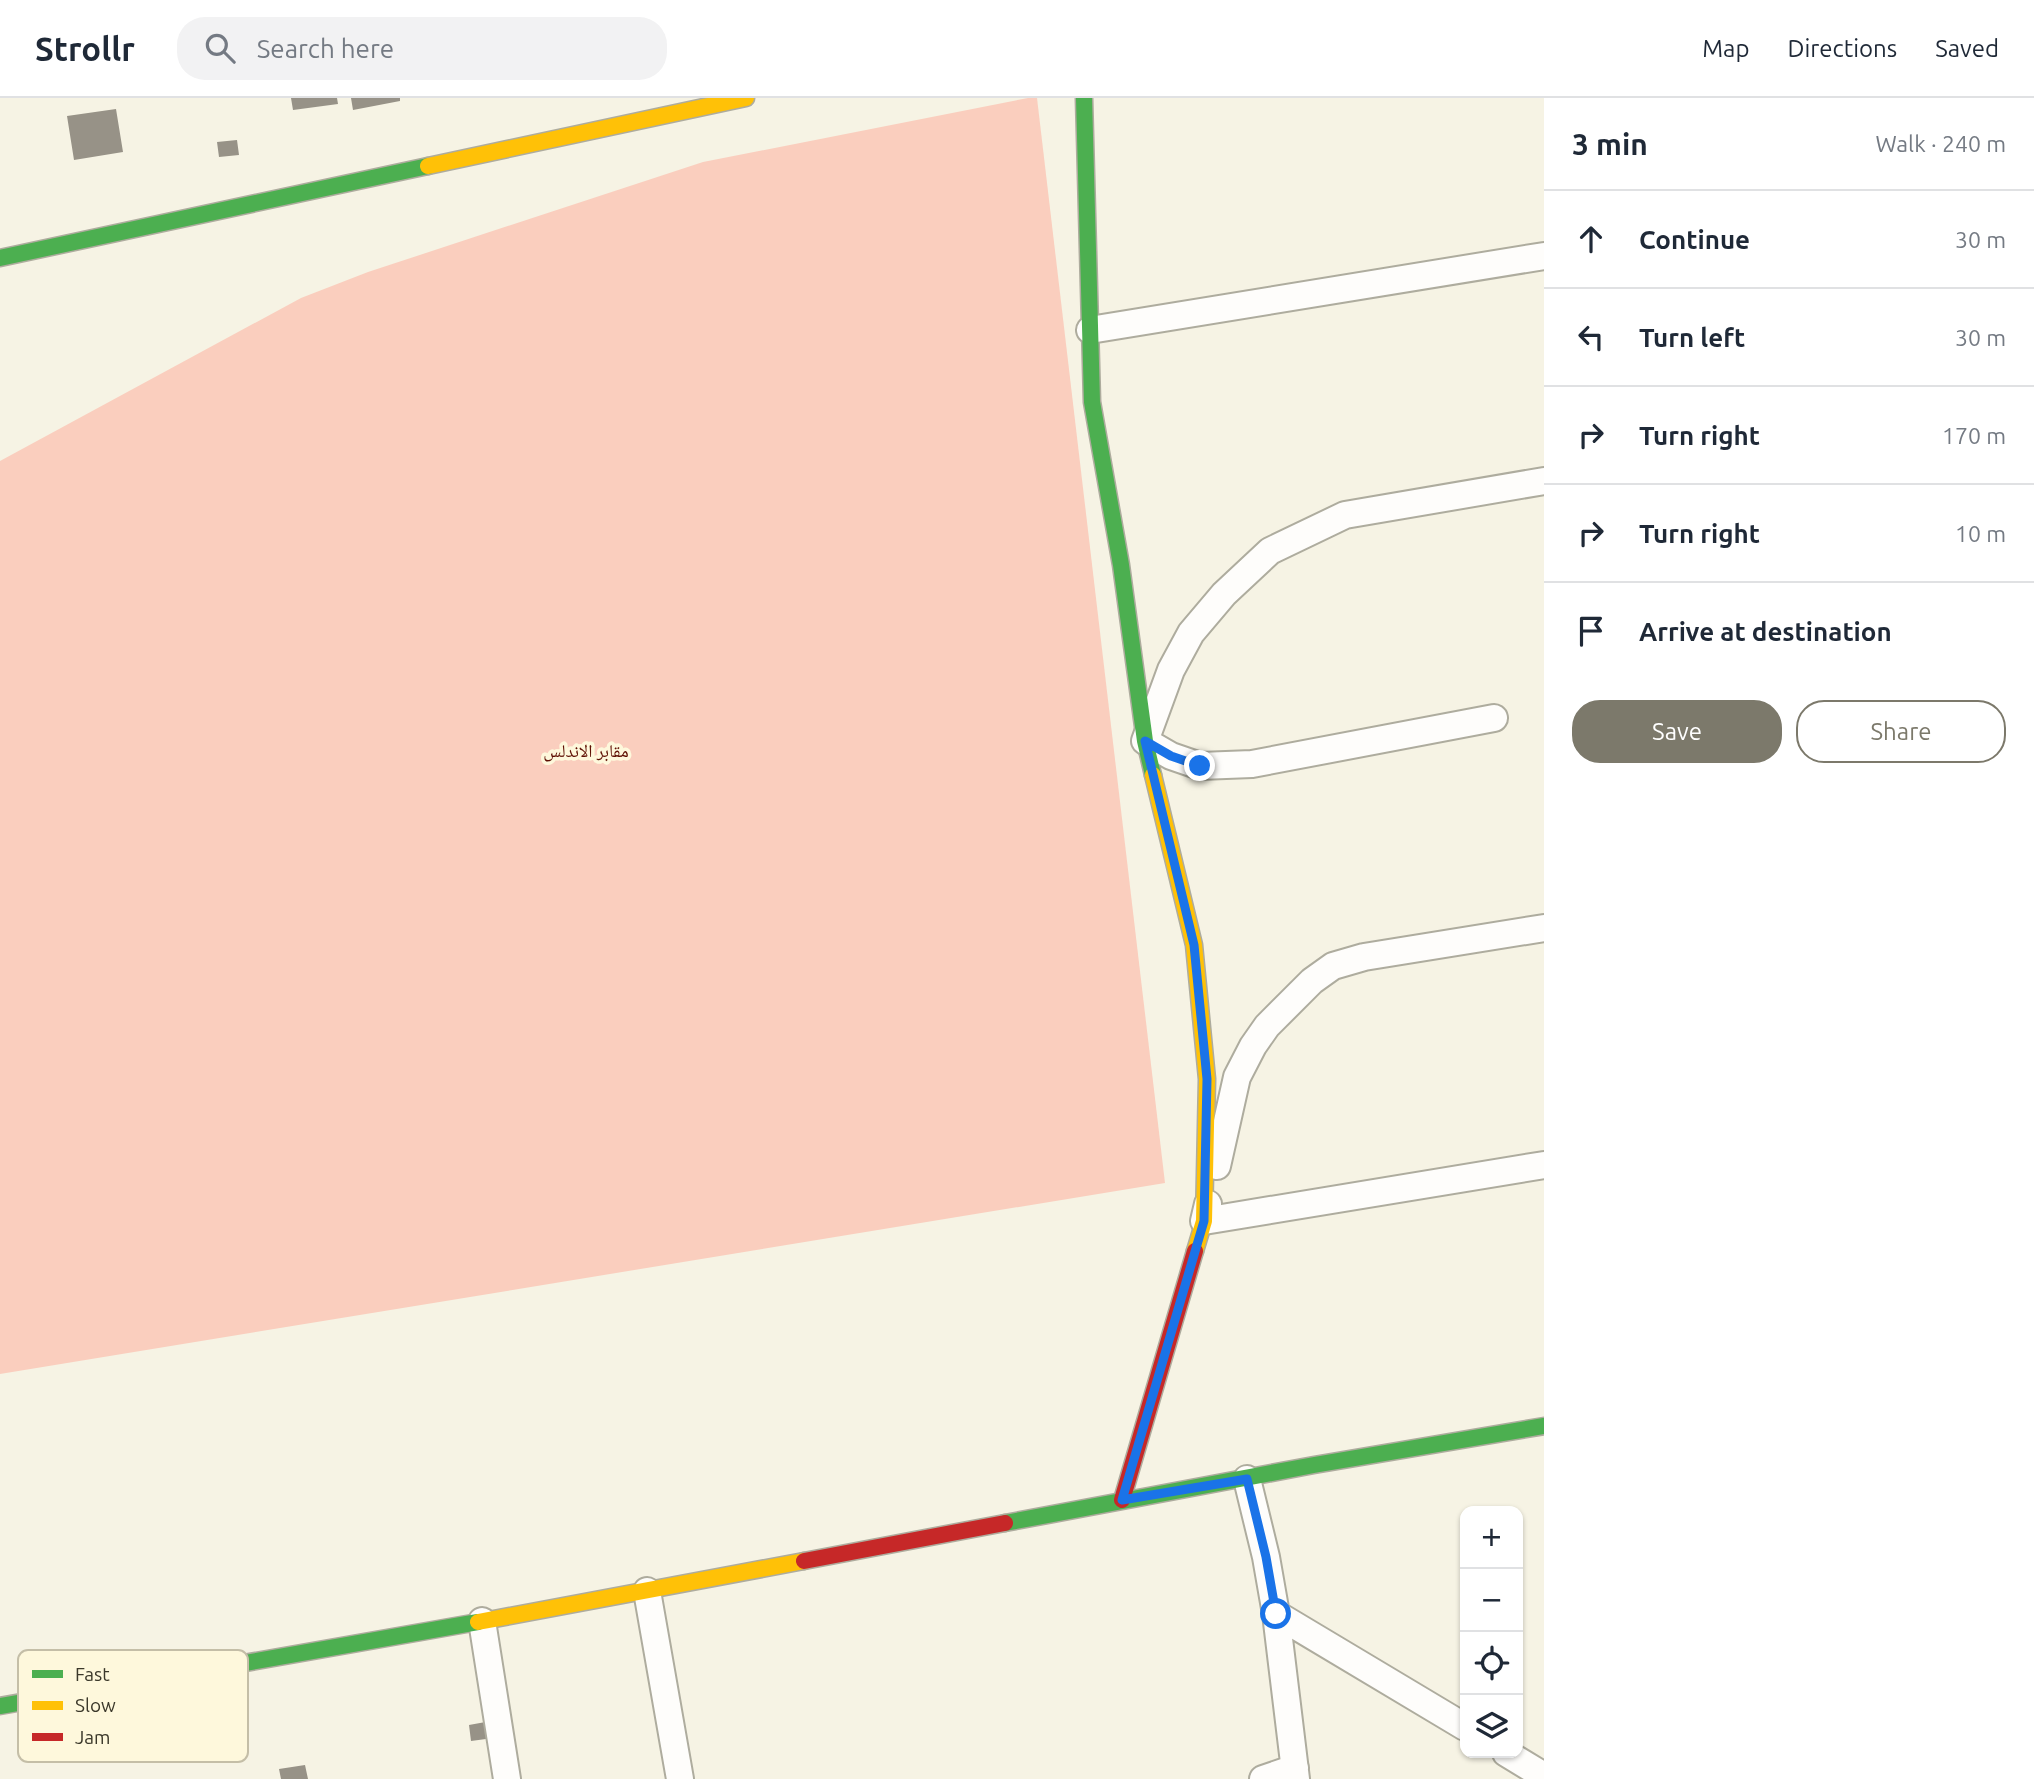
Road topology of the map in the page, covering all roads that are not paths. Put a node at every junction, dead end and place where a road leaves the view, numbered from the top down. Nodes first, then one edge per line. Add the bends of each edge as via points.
1 (746, 98) edge
2 (1084, 98) edge
3 (1544, 256) edge
4 (0, 258) edge
5 (1090, 330) junction
6 (1544, 481) edge
7 (1494, 718) dead end
8 (1145, 741) junction
9 (1544, 928) edge
10 (1544, 1165) edge
11 (1204, 1221) junction
12 (1544, 1426) edge
13 (1247, 1479) junction
14 (1122, 1500) junction
15 (647, 1591) junction
16 (1276, 1614) junction
17 (482, 1621) junction
18 (248, 1662) edge
19 (18, 1703) edge
20 (0, 1706) edge
21 (1460, 1724) edge
22 (1514, 1758) edge
23 (1295, 1773) edge
24 (1544, 1776) edge
25 (507, 1779) edge
26 (680, 1779) edge
27 (1263, 1779) edge

1 - 4 street
2 - 5 street
3 - 5 street
5 - 8 street via 1092,402
6 - 8 street via 1345,515 1270,551 1191,633 1171,670
7 - 8 street via 1252,764 1200,766
8 - 11 street via 1194,945 1207,1079
9 - 11 street via 1364,957 1333,966 1312,981 1267,1026 1237,1077
10 - 11 street
11 - 14 street
12 - 13 street
13 - 14 street
13 - 16 street
14 - 15 street
15 - 17 street
15 - 26 street
16 - 21 street
16 - 23 street
17 - 18 street
17 - 25 street
19 - 20 street
22 - 24 street
23 - 27 street

